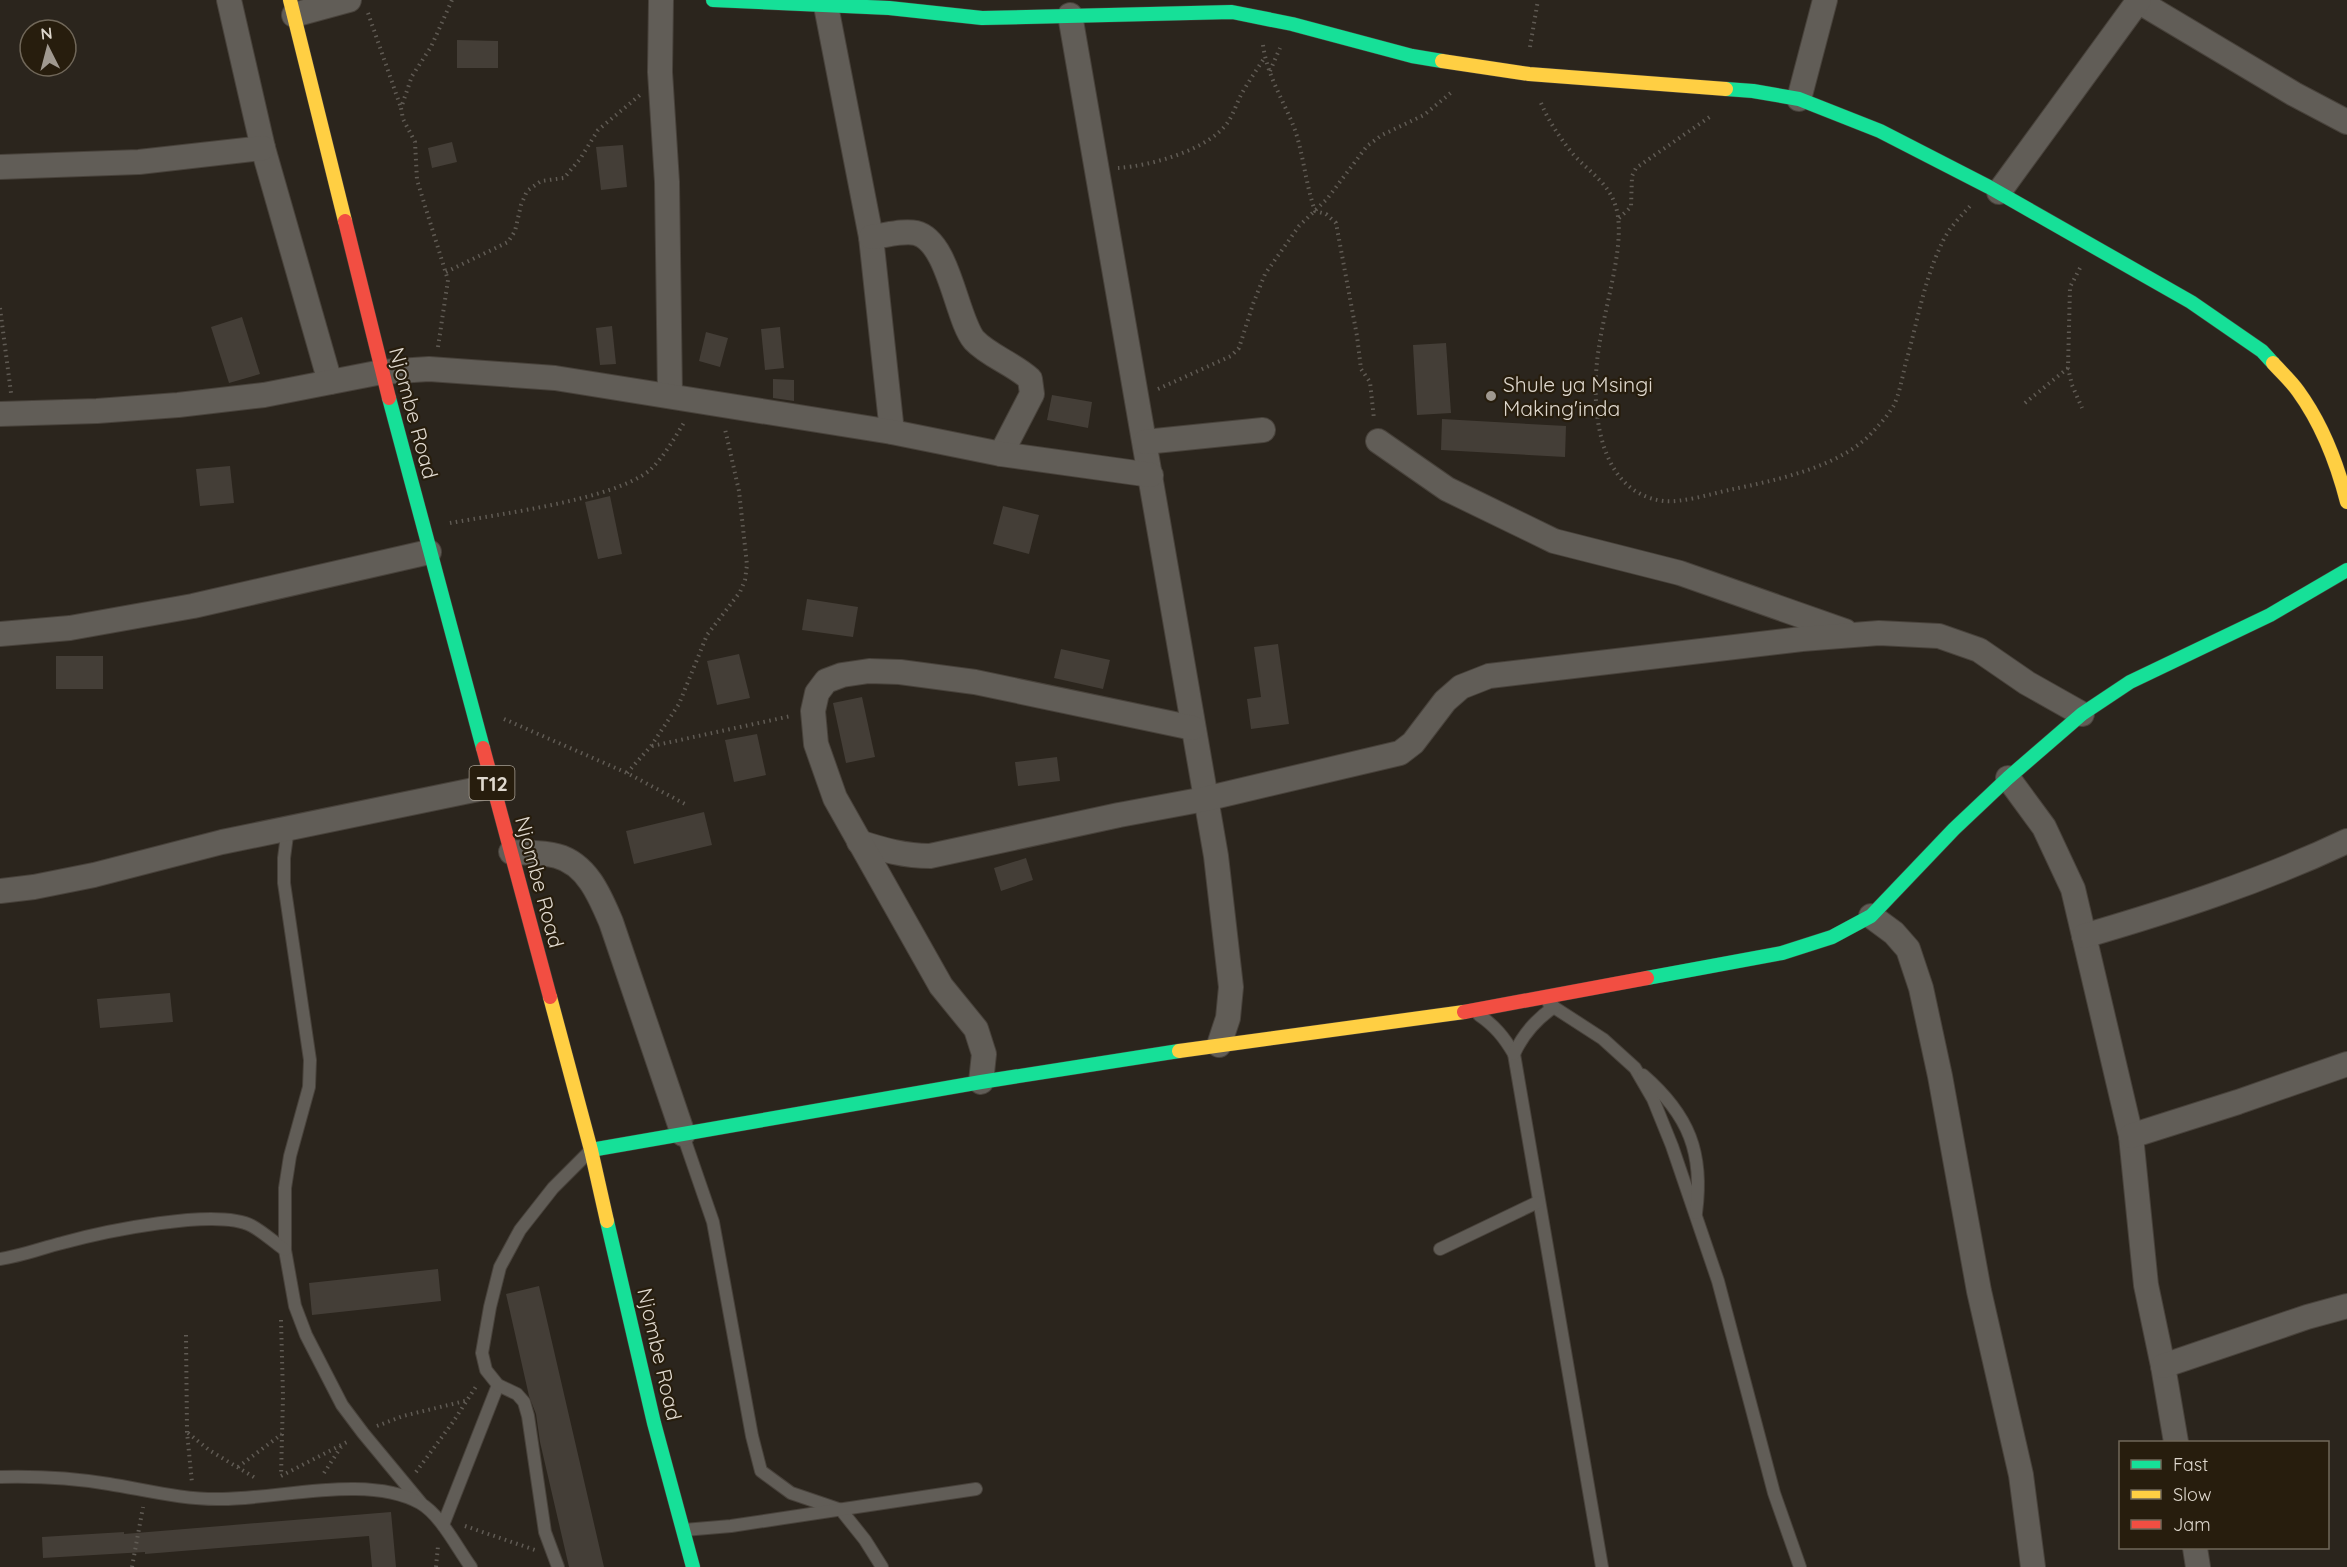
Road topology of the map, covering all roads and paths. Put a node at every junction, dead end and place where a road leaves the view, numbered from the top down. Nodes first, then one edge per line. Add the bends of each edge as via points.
1 (229, 0) edge
2 (452, 0) edge
3 (661, 0) edge
4 (713, 0) edge
5 (1538, 0) edge
6 (1825, 0) edge
7 (2139, 1) edge
8 (898, 4) edge
9 (358, 5) edge
10 (826, 6) junction
11 (1234, 6) edge
12 (292, 8) edge
13 (1070, 15) junction
14 (1262, 19) junction
15 (1265, 57) junction
16 (1476, 67) junction
17 (660, 72) junction
18 (1529, 74) junction
19 (1799, 99) junction
20 (401, 108) junction
21 (1719, 111) dead end
22 (2347, 122) edge
23 (263, 148) junction
24 (0, 166) edge
25 (1096, 169) junction
26 (1994, 189) junction
27 (1316, 210) junction
28 (1618, 218) junction
29 (871, 237) junction
30 (2099, 249) junction
31 (446, 272) junction
32 (0, 308) edge
33 (2068, 368) junction
34 (429, 369) junction
35 (382, 372) junction
36 (330, 382) junction
37 (670, 395) junction
38 (709, 403) junction
39 (2025, 403) dead end
40 (2082, 408) dead end
41 (1140, 413) junction
42 (7, 414) edge
43 (1263, 430) dead end
44 (892, 432) junction
45 (1378, 441) joint
46 (1145, 442) junction
47 (1001, 454) junction
48 (1151, 475) junction
49 (2347, 502) edge
50 (423, 527) junction
51 (429, 552) junction
52 (2347, 570) edge
53 (0, 634) edge
54 (1856, 635) junction
55 (813, 711) junction
56 (2082, 714) junction
57 (503, 719) dead end
58 (1193, 728) junction
59 (651, 747) junction
60 (627, 773) junction
61 (2008, 778) junction
62 (493, 786) junction
63 (1205, 800) junction
64 (685, 804) dead end
65 (288, 828) junction
66 (2347, 841) edge
67 (860, 842) junction
68 (511, 852) junction
69 (0, 891) edge
70 (1871, 916) junction
71 (2084, 936) junction
72 (1538, 998) junction
73 (1554, 1007) junction
74 (1473, 1011) junction
75 (1219, 1045) junction
76 (1514, 1054) junction
77 (2347, 1064) edge
78 (1635, 1068) junction
79 (981, 1082) junction
80 (682, 1134) junction
81 (2131, 1136) junction
82 (591, 1150) junction
83 (1538, 1202) junction
84 (1695, 1217) junction
85 (285, 1250) junction
86 (1440, 1250) dead end
87 (0, 1259) edge
88 (2347, 1306) edge
89 (280, 1318) dead end
90 (186, 1335) dead end
91 (2163, 1366) junction
92 (486, 1370) junction
93 (498, 1385) junction
94 (469, 1400) junction
95 (188, 1433) junction
96 (363, 1433) junction
97 (282, 1434) junction
98 (2176, 1441) edge
99 (342, 1445) junction
100 (238, 1467) junction
101 (281, 1476) junction
102 (0, 1478) edge
103 (273, 1480) dead end
104 (406, 1484) junction
105 (976, 1489) dead end
106 (311, 1490) junction
107 (144, 1491) junction
108 (194, 1498) junction
109 (241, 1498) junction
110 (421, 1503) junction
111 (841, 1510) junction
112 (444, 1522) junction
113 (683, 1530) junction
114 (2194, 1549) edge
115 (553, 1554) junction
116 (132, 1567) edge
117 (471, 1567) edge
118 (558, 1567) edge
119 (693, 1567) edge
120 (882, 1567) edge
121 (1602, 1567) edge
122 (1800, 1567) edge
123 (2032, 1567) edge
124 (2198, 1567) edge

1 - 23 street
2 - 20 path via 431,47 412,76
3 - 17 street
4 - 10 main road
5 - 18 path
6 - 19 street
7 - 22 street
7 - 26 street
8 - 10 main road
8 - 13 main road via 982,18
9 - 12 street
9 - 20 path
10 - 29 street
11 - 13 main road via 1206,11
11 - 14 main road
12 - 35 main road, Njombe Road / T12
13 - 25 street
14 - 15 path
14 - 16 main road via 1412,56
15 - 25 path via 1227,123 1209,139 1187,151 1143,165
15 - 27 path via 1296,135
16 - 18 main road
16 - 27 path via 1438,105 1367,146
17 - 31 path via 598,130 564,178 541,182 527,191 508,242
17 - 37 street via 667,182
18 - 19 main road via 1705,86
18 - 28 path via 1557,134 1607,186
19 - 26 main road via 1880,131
20 - 31 path via 415,142 417,180
21 - 28 path via 1636,168 1631,207
23 - 24 street via 139,162
23 - 36 street
25 - 41 street
26 - 28 path via 1959,218 1942,241 1894,404 1876,430 1848,453 1786,477 1666,501 1643,496 1617,477 1603,446 1595,400 1598,349 1618,242
26 - 30 main road
27 - 41 path via 1299,226 1265,274 1239,348 1231,356 1160,386
27 - 45 path via 1336,223 1361,369 1370,382
29 - 44 street
29 - 47 street via 915,233 924,237 945,268 973,339 1030,379 1032,394
30 - 33 path via 2080,268 2070,287
30 - 49 main road via 2191,302 2262,351 2298,391 2322,431
31 - 34 path via 441,341
32 - 42 path
33 - 39 path
33 - 40 path
34 - 35 street
34 - 37 street via 555,378
35 - 36 street
35 - 50 main road, Njombe Road / T12
36 - 42 street via 178,405
37 - 38 street
38 - 44 street
38 - 50 path via 650,470 613,489
38 - 59 path via 739,491 745,580 707,635 679,704
41 - 46 street
43 - 46 street
44 - 47 street
45 - 54 street via 1447,489 1554,541 1680,573
46 - 48 street
47 - 48 street
48 - 58 street
50 - 51 main road, Njombe Road / T12
51 - 53 street via 193,606 70,628
51 - 62 main road, Njombe Road / T12
52 - 56 main road via 2270,615 2130,682
54 - 56 street via 1939,636 1979,650
54 - 63 street via 1489,676 1461,687 1400,753
55 - 58 street via 817,693 826,681 869,671 900,672 975,682
55 - 59 path
55 - 67 street via 816,744 825,772
56 - 61 main road
57 - 60 path
58 - 63 street
59 - 60 path
60 - 64 path
61 - 70 main road
61 - 71 street via 2044,827 2073,889
62 - 65 street
62 - 68 main road, Njombe Road / T12
63 - 67 street via 930,856 887,852
63 - 75 street via 1216,856 1231,987 1228,1018
65 - 69 street via 94,875
65 - 85 lane via 284,883 310,1060 309,1087 285,1188
66 - 71 street via 2224,891
67 - 79 street via 941,986 976,1029 984,1054
68 - 80 street via 556,855 572,862 599,894
68 - 82 main road, Njombe Road / T12
70 - 72 main road via 1832,937 1782,953
70 - 123 street via 1908,949 1922,988 1979,1291 2021,1475
71 - 81 street
72 - 73 lane
72 - 74 main road
73 - 76 lane via 1537,1018
73 - 78 lane via 1603,1039
74 - 75 main road
74 - 76 lane via 1493,1024
75 - 79 main road
76 - 83 lane
77 - 81 street
78 - 84 lane via 1672,1146
78 - 84 lane via 1666,1096 1682,1118 1696,1154 1700,1186
79 - 80 main road
80 - 82 main road
80 - 111 lane via 714,1222 761,1471 791,1494
81 - 91 street via 2146,1285
82 - 92 lane via 527,1221 500,1267 483,1340
82 - 113 main road, Njombe Road / T12 via 654,1423
83 - 86 lane
83 - 121 lane
84 - 122 lane via 1718,1281 1774,1493
85 - 87 lane via 251,1225 224,1218 122,1230
85 - 96 lane via 295,1306 306,1335 342,1405
88 - 91 street
89 - 97 path
90 - 95 path
91 - 98 street
92 - 93 lane
92 - 94 path
93 - 112 lane
93 - 115 lane via 517,1394 526,1409
94 - 96 path via 403,1416
94 - 104 path
95 - 100 path
95 - 108 path
96 - 99 path
96 - 104 lane
97 - 100 path
97 - 101 path
99 - 101 path
99 - 106 path
100 - 109 path via 266,1485
101 - 103 path
102 - 107 lane via 57,1477
104 - 110 lane
105 - 111 lane
106 - 109 lane
106 - 110 lane via 395,1494
107 - 108 lane
107 - 116 path
108 - 109 lane
110 - 112 lane
111 - 113 lane
111 - 120 lane
112 - 115 path
112 - 117 lane
113 - 119 main road, Njombe Road / T12
114 - 124 street
115 - 118 lane

